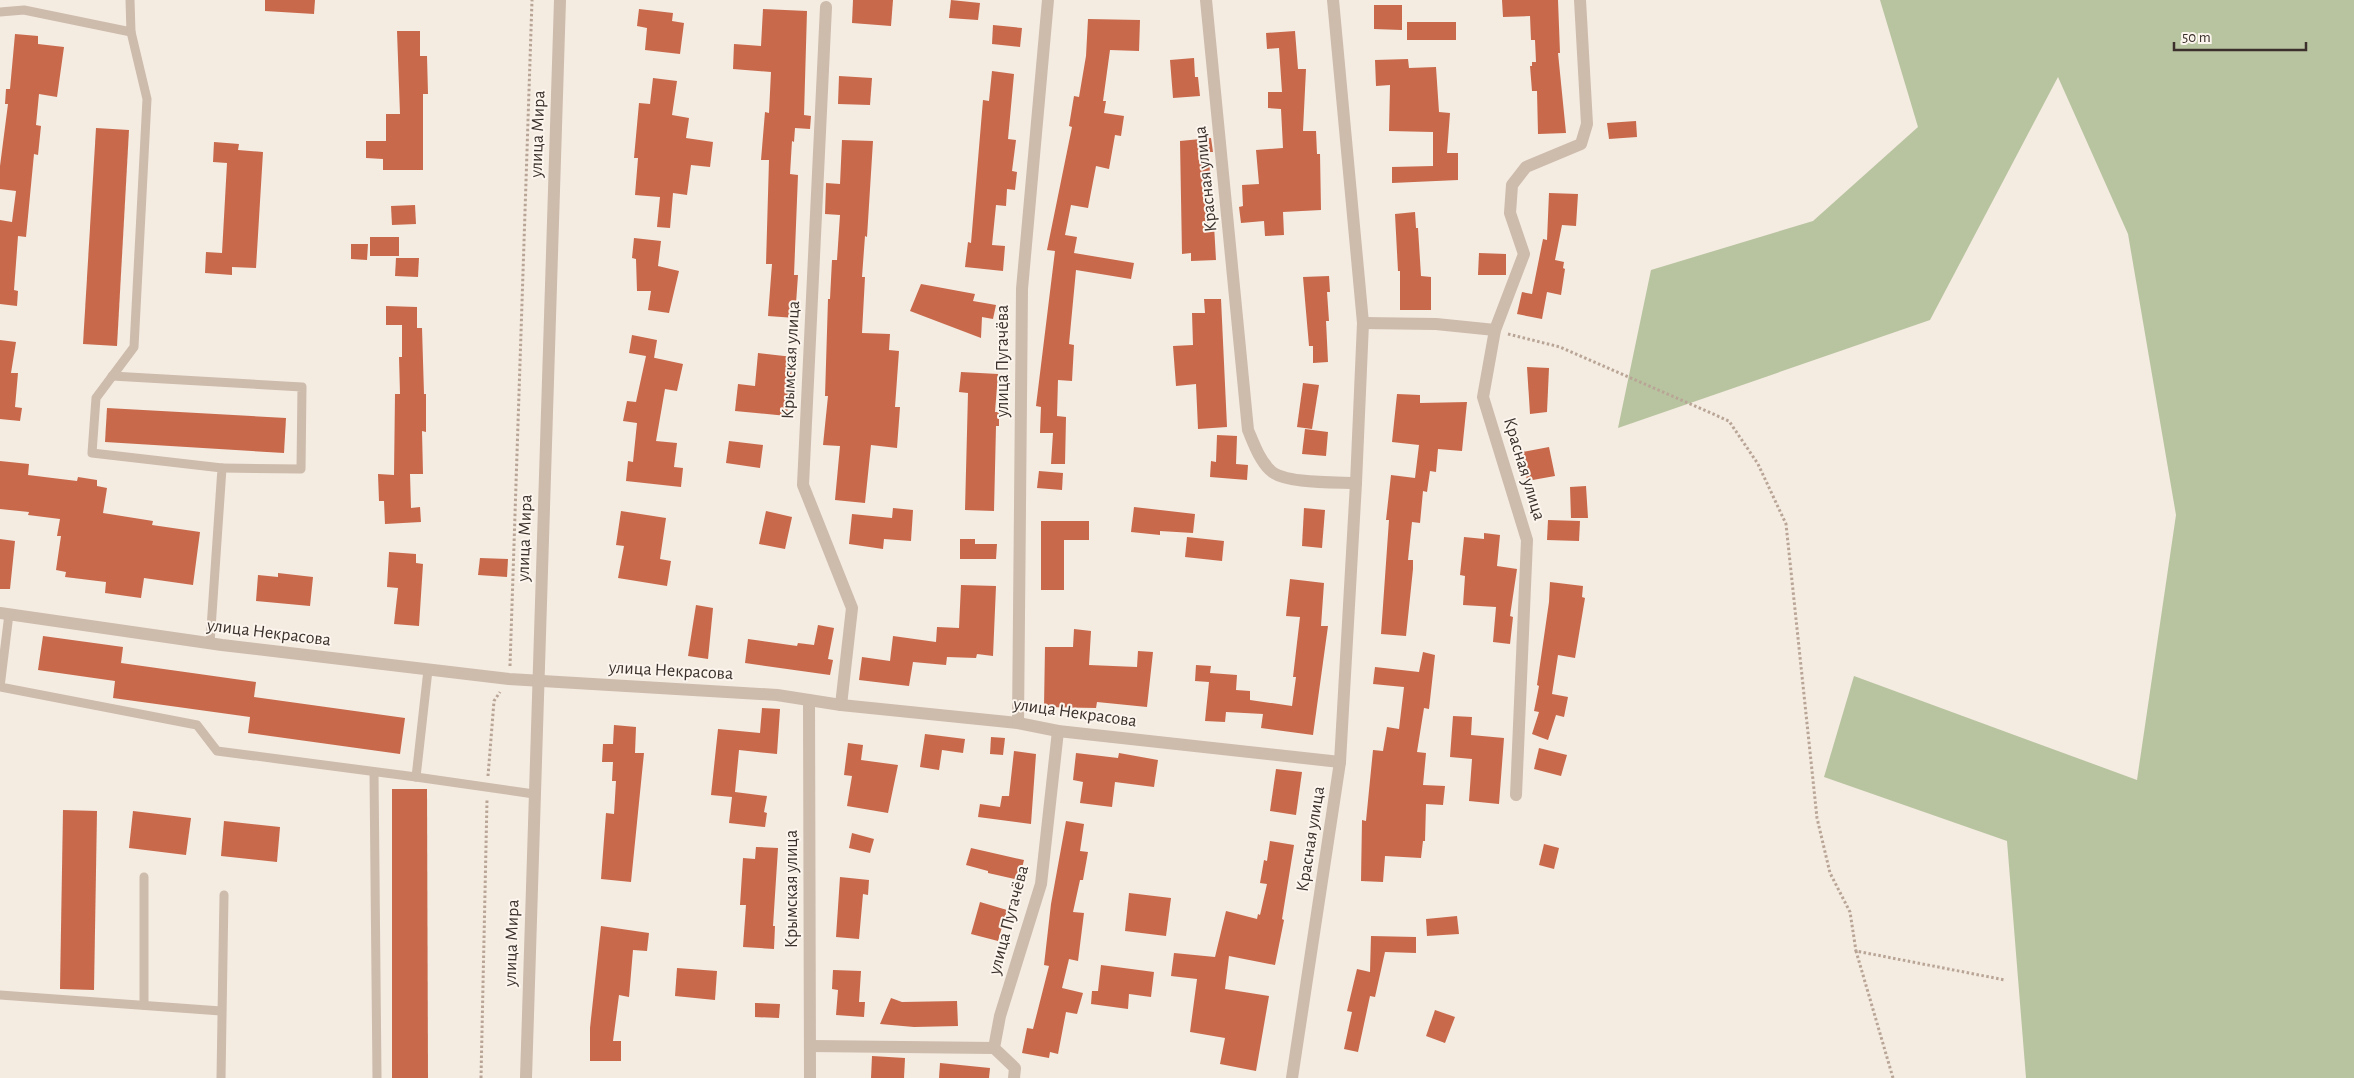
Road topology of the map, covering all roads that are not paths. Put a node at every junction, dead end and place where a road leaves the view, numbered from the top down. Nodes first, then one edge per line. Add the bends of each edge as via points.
1 (130, 0) edge
2 (560, 0) edge
3 (1048, 0) edge
4 (1206, 0) edge
5 (1334, 0) edge
6 (1580, 0) edge
7 (826, 7) dead end
8 (0, 12) edge
9 (131, 32) junction
10 (1363, 323) junction
11 (1495, 330) junction
12 (112, 376) junction
13 (222, 468) junction
14 (1356, 483) junction
15 (4, 613) edge
16 (210, 643) junction
17 (428, 670) junction
18 (538, 681) junction
19 (0, 688) edge
20 (809, 700) junction
21 (841, 705) junction
22 (1018, 723) junction
23 (1058, 731) junction
24 (1340, 762) junction
25 (374, 773) junction
26 (416, 777) junction
27 (534, 794) junction
28 (1516, 795) dead end
29 (144, 877) dead end
30 (224, 895) dead end
31 (0, 995) edge
32 (144, 1005) junction
33 (221, 1011) junction
34 (810, 1046) junction
35 (994, 1048) junction
36 (221, 1078) edge
37 (377, 1078) edge
38 (526, 1078) edge
39 (810, 1078) edge
40 (1014, 1078) edge
41 (1292, 1078) edge

1 - 9 lane
2 - 18 street, улица Мира
3 - 22 street, улица Пугачёва via 1022,289
4 - 14 street, Красная улица via 1248,430 1259,457 1271,472 1289,479
5 - 10 street, Красная улица
6 - 11 street, Красная улица via 1587,124 1581,144 1526,167 1512,185 1510,213 1524,254
7 - 21 street, Крымская улица via 802,485 852,608
8 - 9 lane via 24,10
9 - 12 lane via 147,99 134,347
10 - 11 street via 1436,324
10 - 14 street, Красная улица
11 - 28 street, Красная улица via 1483,397 1527,540
12 - 13 lane via 96,398 92,453
12 - 13 lane via 302,387 300,469
13 - 16 lane
14 - 24 street, Красная улица
15 - 16 street, улица Некрасова
15 - 19 lane
16 - 17 street, улица Некрасова
17 - 18 street, улица Некрасова
17 - 26 lane
18 - 20 street, улица Некрасова via 777,694
18 - 27 street, улица Мира
19 - 25 lane via 197,725 217,751
20 - 21 street, улица Некрасова
20 - 34 street, Крымская улица
21 - 22 street, улица Некрасова
22 - 23 street, улица Некрасова
23 - 24 street, улица Некрасова
23 - 35 street, улица Пугачёва via 1041,884 1000,1016
24 - 41 street, Красная улица
25 - 26 lane
25 - 37 lane
26 - 27 lane
27 - 38 street, улица Мира
29 - 32 lane
30 - 33 lane
31 - 32 lane
32 - 33 lane
33 - 36 lane
34 - 35 street
34 - 39 street, Крымская улица
35 - 40 street via 1015,1068

